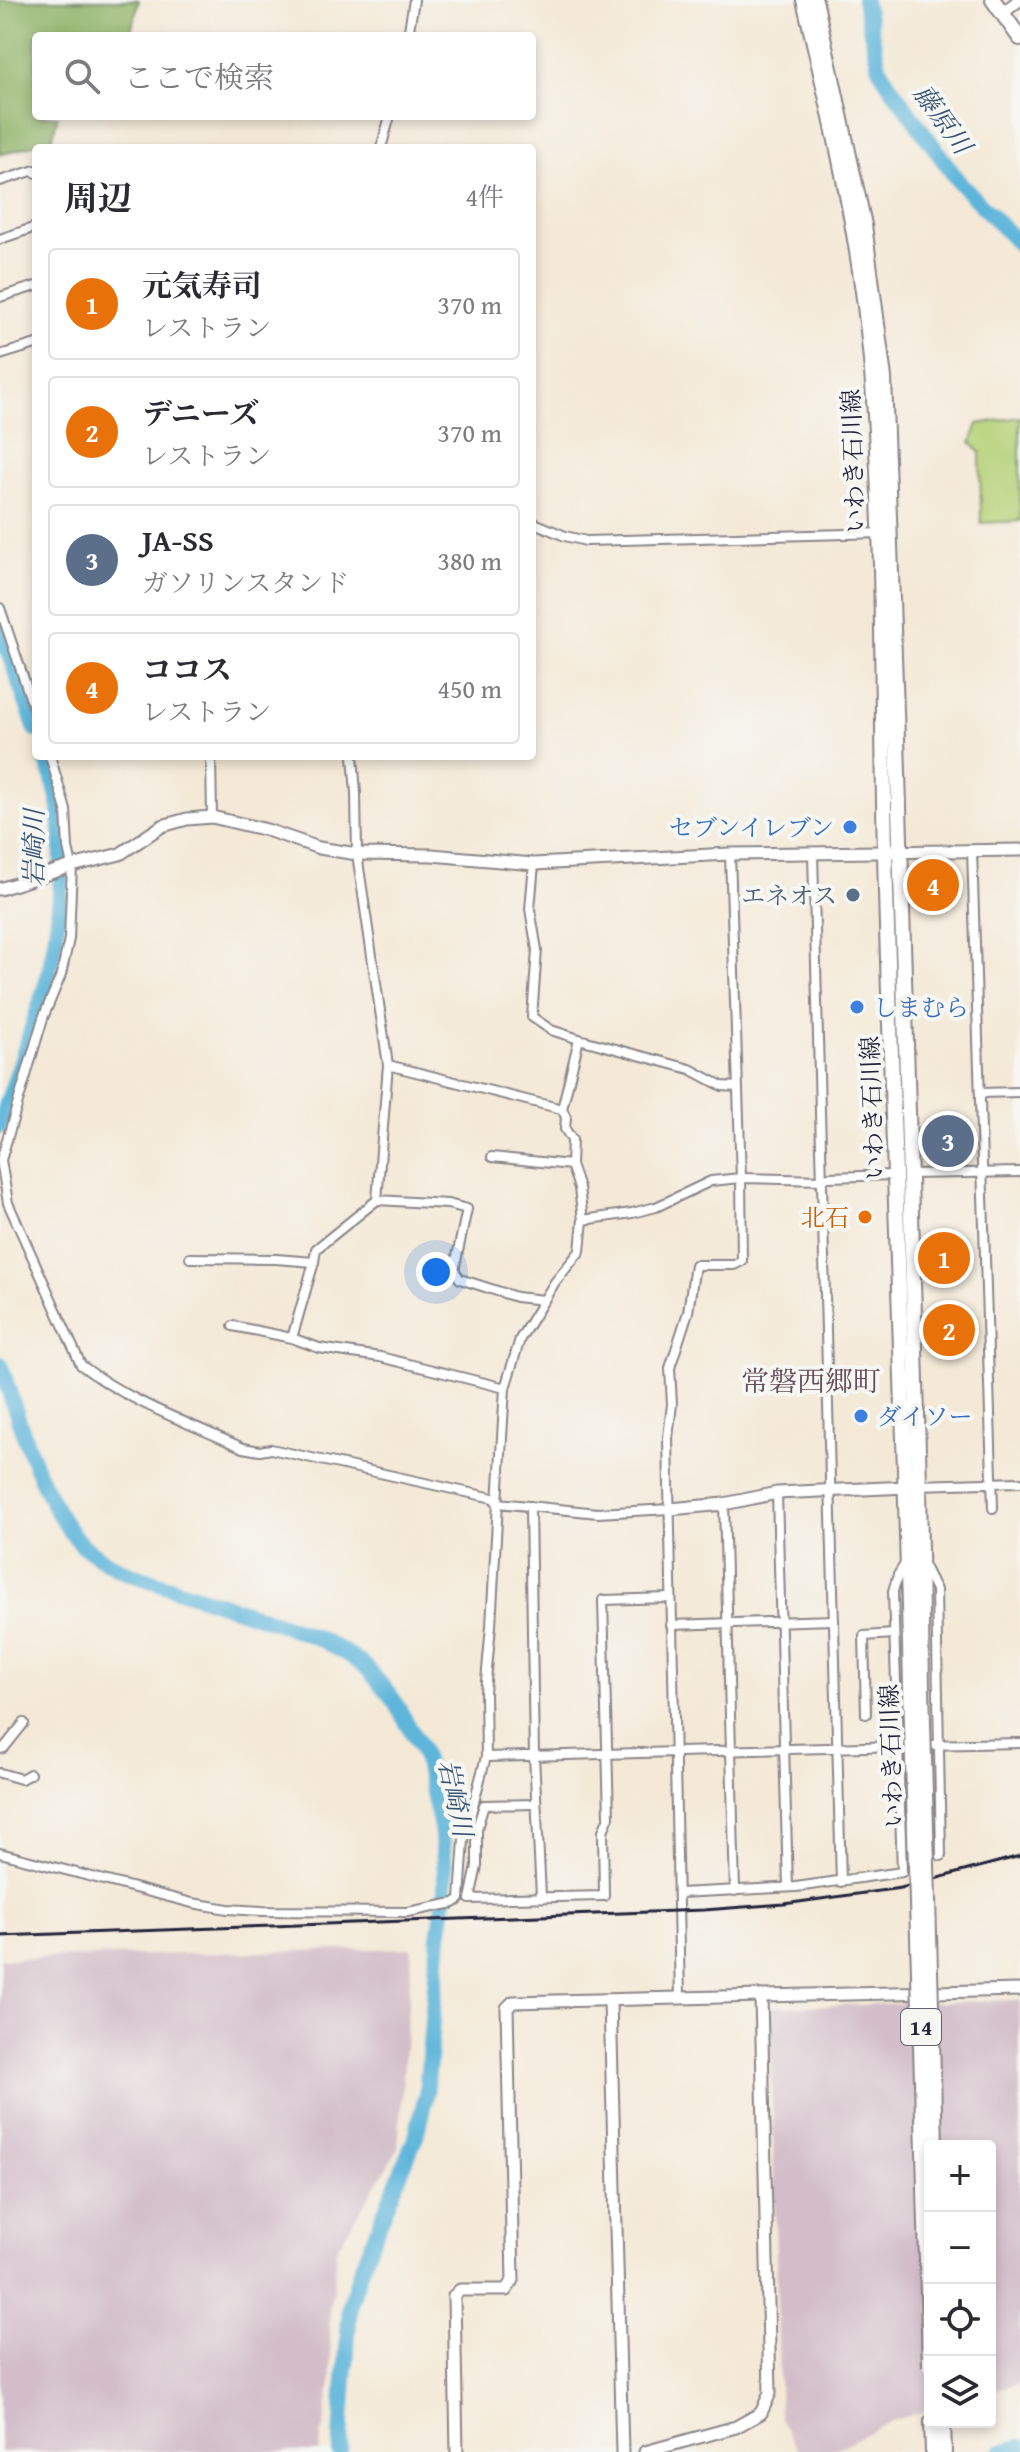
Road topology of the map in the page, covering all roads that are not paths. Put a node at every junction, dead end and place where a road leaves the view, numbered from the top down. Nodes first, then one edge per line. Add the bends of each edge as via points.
1 (414, 0) edge
2 (804, 0) edge
3 (815, 0) edge
4 (993, 0) edge
5 (1019, 0) edge
6 (1003, 13) junction
7 (409, 32) edge
8 (1020, 38) edge
9 (389, 120) edge
10 (382, 144) edge
11 (32, 171) edge
12 (0, 181) edge
13 (32, 228) edge
14 (0, 239) edge
15 (32, 287) edge
16 (0, 297) edge
17 (32, 345) edge
18 (0, 355) edge
19 (536, 524) edge
20 (884, 533) junction
21 (0, 608) edge
22 (32, 703) edge
23 (51, 760) edge
24 (211, 760) edge
25 (353, 760) edge
26 (212, 817) junction
27 (972, 850) junction
28 (1020, 850) edge
29 (892, 852) junction
30 (357, 854) junction
31 (730, 854) junction
32 (813, 854) junction
33 (534, 864) junction
34 (70, 867) junction
35 (0, 889) edge
36 (579, 1039) junction
37 (388, 1065) junction
38 (738, 1087) junction
39 (1020, 1092) edge
40 (980, 1093) junction
41 (562, 1109) junction
42 (492, 1157) dead end
43 (571, 1165) junction
44 (1020, 1172) edge
45 (982, 1173) junction
46 (902, 1175) junction
47 (737, 1179) junction
48 (822, 1180) junction
49 (377, 1200) junction
50 (583, 1220) junction
51 (190, 1258) dead end
52 (314, 1262) junction
53 (544, 1300) junction
54 (233, 1326) dead end
55 (292, 1338) junction
56 (505, 1388) junction
57 (1020, 1482) edge
58 (992, 1483) junction
59 (913, 1486) junction
60 (830, 1490) junction
61 (777, 1493) junction
62 (498, 1503) junction
63 (724, 1504) junction
64 (530, 1506) junction
65 (993, 1508) dead end
66 (670, 1509) junction
67 (914, 1559) junction
68 (670, 1598) junction
69 (834, 1620) junction
70 (780, 1622) junction
71 (727, 1623) junction
72 (671, 1625) junction
73 (894, 1634) junction
74 (916, 1688) junction
75 (866, 1714) dead end
76 (24, 1723) dead end
77 (1020, 1743) edge
78 (938, 1745) junction
79 (898, 1746) junction
80 (838, 1748) junction
81 (0, 1749) edge
82 (784, 1749) junction
83 (731, 1750) junction
84 (673, 1752) junction
85 (608, 1754) junction
86 (534, 1756) junction
87 (486, 1757) junction
88 (0, 1773) edge
89 (30, 1774) dead end
90 (536, 1804) junction
91 (0, 1853) edge
92 (941, 1856) dead end
93 (841, 1882) junction
94 (788, 1887) junction
95 (735, 1891) junction
96 (679, 1893) junction
97 (541, 1896) junction
98 (1020, 1990) edge
99 (761, 1996) junction
100 (680, 1998) junction
101 (610, 2001) junction
102 (935, 2140) edge
103 (930, 2356) edge
104 (937, 2428) edge
105 (939, 2428) edge
106 (681, 2448) edge
107 (457, 2452) edge
108 (622, 2452) edge
109 (645, 2452) edge
110 (933, 2452) edge
111 (944, 2452) edge

1 - 7 street
2 - 20 main road, いわき石川線 / 14 via 860,269
3 - 20 main road, いわき石川線 / 14 via 873,280 884,378
4 - 6 main road
5 - 6 street
6 - 8 main road
9 - 10 street
11 - 12 street
13 - 14 street
15 - 16 street
17 - 18 street
19 - 20 street via 586,541
20 - 29 main road, いわき石川線 / 14
21 - 22 street
23 - 34 street via 66,810
24 - 26 street
25 - 30 street
26 - 30 street
26 - 34 street via 162,826 120,854
27 - 28 street
27 - 29 street
27 - 40 street
29 - 32 street
29 - 46 main road, いわき石川線 / 14
30 - 33 street
30 - 37 street
31 - 32 street
31 - 33 street
31 - 38 street
32 - 48 street
33 - 36 street via 530,909 537,950 532,1017
34 - 35 street
34 - 62 street via 69,939 61,975 1,1160 8,1203 81,1365 138,1400 243,1448 271,1449
36 - 38 street
36 - 41 street
37 - 41 street
37 - 49 street
38 - 47 street
39 - 40 street
40 - 45 street
41 - 43 street via 572,1140
42 - 43 street
43 - 50 street
44 - 45 street
45 - 46 street
45 - 58 street
46 - 48 street
46 - 59 main road, いわき石川線 / 14
47 - 48 street
47 - 50 street via 711,1181 656,1207
47 - 66 street via 738,1263 695,1265 688,1312 670,1368
48 - 60 street
49 - 52 street via 316,1249
49 - 53 street via 467,1209 455,1266 460,1279
50 - 53 street via 580,1251
51 - 52 street
52 - 55 street
53 - 56 street via 520,1339
54 - 55 street
55 - 56 street
56 - 62 street
57 - 58 street
58 - 59 street
58 - 65 street
59 - 60 street
59 - 67 main road, いわき石川線 / 14
60 - 61 street
60 - 69 street
61 - 63 street
61 - 70 street
62 - 64 street
62 - 87 street via 485,1692
63 - 66 street
63 - 71 street
64 - 66 street via 598,1513
64 - 86 street
66 - 68 street
67 - 73 street via 898,1575 893,1591
67 - 74 main road, いわき石川線 / 14
67 - 78 street via 936,1590
68 - 72 street
68 - 85 street via 603,1600
69 - 70 street
69 - 80 street
70 - 71 street
70 - 82 street
71 - 72 street
71 - 83 street
72 - 84 street
73 - 75 street via 864,1636
73 - 79 street
74 - 102 main road, いわき石川線 / 14, bridge
74 - 103 main road, いわき石川線 / 14, bridge
76 - 81 street
77 - 78 street
78 - 79 street
78 - 92 street
79 - 80 street
79 - 93 street via 902,1872
80 - 82 street
80 - 93 street
82 - 83 street
82 - 94 street
83 - 84 street
83 - 95 street
84 - 85 street
84 - 96 street
85 - 86 street
85 - 97 street via 604,1896
86 - 87 street
86 - 90 street
87 - 91 street via 464,1839 460,1899 426,1910 228,1909
88 - 89 street via 21,1779
90 - 97 street
90 - 97 street via 484,1805 470,1899
93 - 94 street
94 - 95 street
95 - 96 street
96 - 100 street
98 - 99 street
99 - 100 street
99 - 106 street via 770,2393 761,2413
100 - 101 street
101 - 107 street via 513,2002 507,2008 513,2280 506,2290 460,2290 454,2296
101 - 108 street
104 - 110 main road
105 - 111 main road
106 - 109 street

